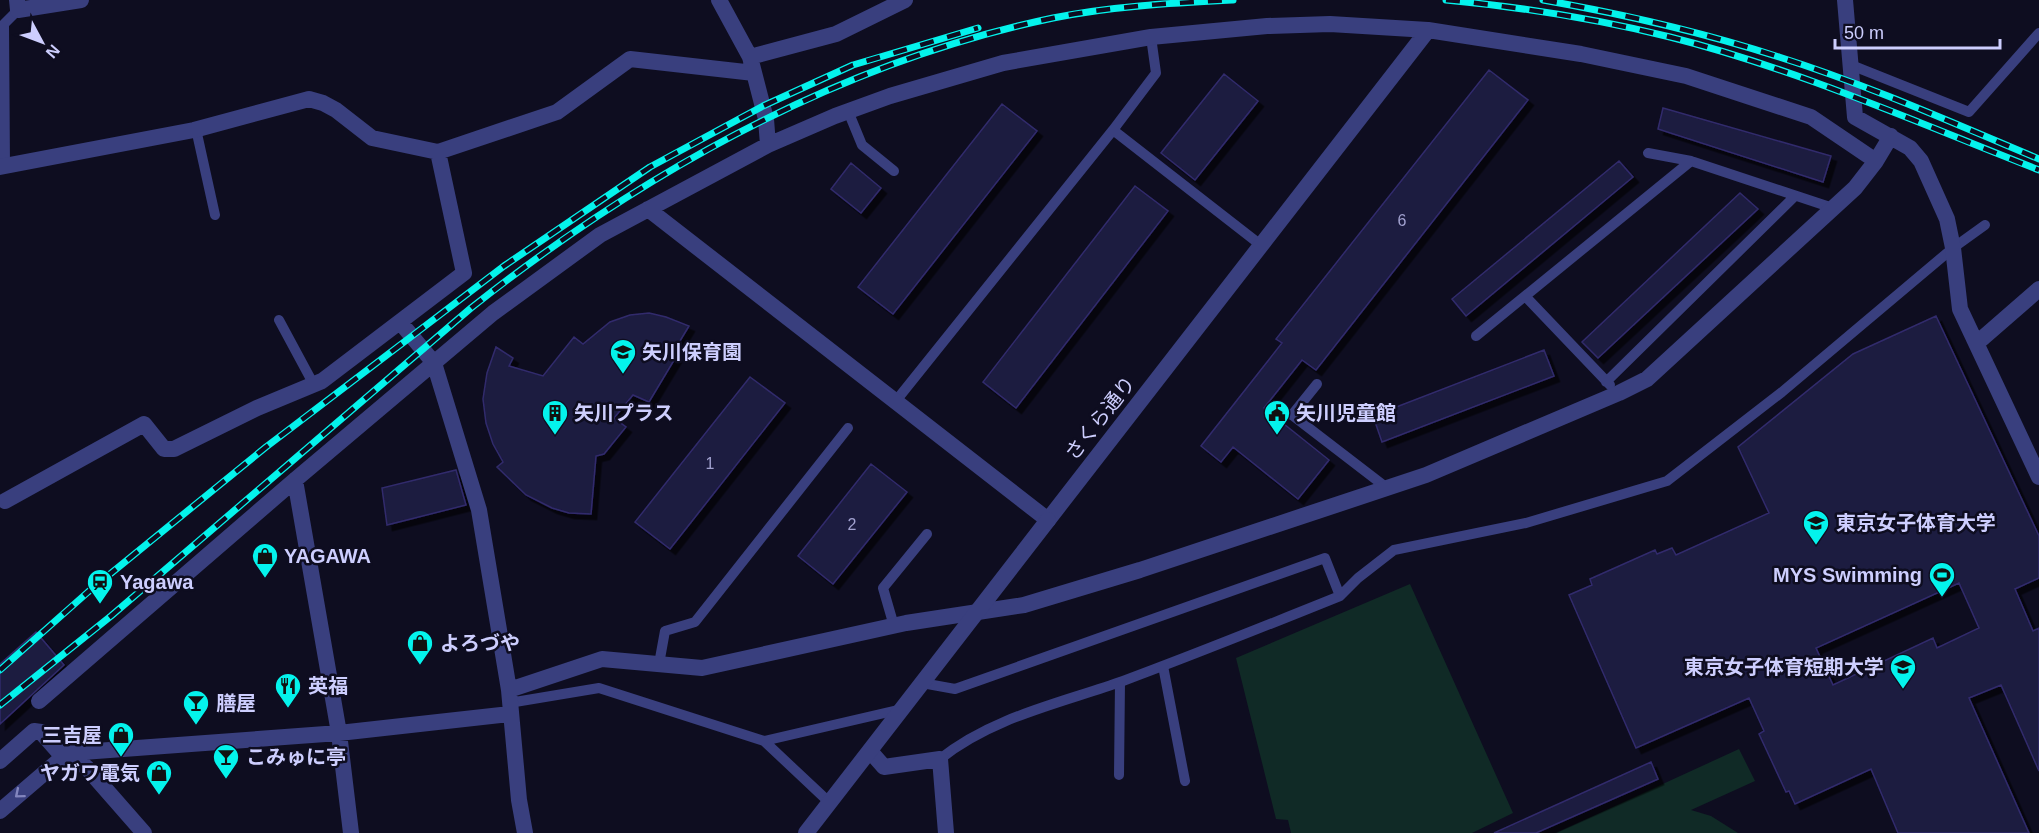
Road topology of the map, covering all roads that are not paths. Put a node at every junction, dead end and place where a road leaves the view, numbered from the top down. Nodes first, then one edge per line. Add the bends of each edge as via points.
1 (81, 0) edge
2 (719, 0) edge
3 (905, 0) edge
4 (1845, 0) edge
5 (18, 5) edge
6 (1428, 30) junction
7 (2039, 33) edge
8 (1151, 36) junction
9 (752, 65) junction
10 (1851, 65) junction
11 (848, 111) junction
12 (196, 129) junction
13 (1113, 130) junction
14 (1891, 136) junction
15 (768, 145) junction
16 (438, 152) junction
17 (1648, 153) dead end
18 (1691, 161) junction
19 (1876, 161) junction
20 (2, 167) edge
21 (894, 171) dead end
22 (1795, 196) junction
23 (1833, 208) junction
24 (648, 209) junction
25 (215, 215) dead end
26 (1985, 225) dead end
27 (1262, 246) junction
28 (1953, 248) junction
29 (2039, 289) edge
30 (1526, 297) junction
31 (279, 320) dead end
32 (400, 322) junction
33 (1476, 336) dead end
34 (1977, 343) junction
35 (434, 363) junction
36 (1317, 384) dead end
37 (314, 385) junction
38 (1613, 388) junction
39 (896, 402) junction
40 (848, 428) dead end
41 (2039, 477) edge
42 (295, 480) junction
43 (1387, 488) junction
44 (2, 497) edge
45 (1048, 520) junction
46 (927, 534) dead end
47 (1340, 596) junction
48 (976, 614) junction
49 (894, 626) junction
50 (659, 664) junction
51 (1163, 666) junction
52 (1120, 681) junction
53 (922, 683) junction
54 (39, 701) dead end
55 (509, 702) junction
56 (902, 709) junction
57 (339, 733) junction
58 (764, 741) junction
59 (870, 751) junction
60 (66, 755) junction
61 (940, 759) junction
62 (0, 761) edge
63 (1119, 775) dead end
64 (1185, 781) dead end
65 (830, 803) junction
66 (0, 811) edge
67 (144, 833) edge
68 (351, 833) edge
69 (525, 833) edge
70 (806, 833) edge
71 (946, 833) edge

1 - 5 street
2 - 9 street
3 - 9 street via 836,34
4 - 10 street
5 - 20 lane via 4,24
6 - 8 street via 1330,24
6 - 19 street via 1581,54 1686,76 1811,117
6 - 27 street, さくら通り
7 - 10 lane via 1969,112
8 - 11 street via 1003,63
8 - 13 lane via 1156,73
9 - 15 street via 766,119
9 - 16 street via 630,59 557,112
10 - 14 street via 1855,117
11 - 15 street
11 - 21 lane via 862,145
12 - 16 street via 309,99 336,110 372,138
12 - 20 street
12 - 25 lane
13 - 27 lane
13 - 39 lane
14 - 19 street
14 - 28 street via 1910,148 1920,161 1947,219
15 - 24 street
16 - 32 street via 465,273
17 - 18 lane
18 - 22 lane
18 - 30 lane
19 - 23 street
22 - 23 lane
22 - 38 lane
23 - 38 street via 1647,379
24 - 35 street via 600,235
24 - 39 street
26 - 28 lane
27 - 45 street, さくら通り
28 - 34 street via 1960,309
28 - 47 lane via 1782,392 1667,481 1526,523 1394,550
29 - 34 street
30 - 33 lane
30 - 38 lane
31 - 37 lane
32 - 35 street
32 - 37 street
34 - 41 street
35 - 42 street
35 - 55 street via 479,510
36 - 43 lane via 1292,415
37 - 44 street via 174,449 164,449 144,424
38 - 43 street via 1426,475
39 - 45 street
40 - 50 lane via 695,622 665,631
42 - 54 street
42 - 57 street
43 - 48 street via 1045,599
45 - 48 street, さくら通り
46 - 49 lane via 883,588
47 - 51 lane
47 - 53 lane via 1325,558 955,689
48 - 49 street
48 - 53 street, さくら通り
49 - 50 street via 702,668
50 - 55 street via 603,659
51 - 52 lane
51 - 64 lane
52 - 61 lane via 989,727
52 - 63 lane
53 - 56 street, さくら通り
55 - 57 street
55 - 58 lane via 599,688
55 - 69 street
56 - 58 lane
56 - 59 street, さくら通り
57 - 60 street
57 - 68 street
58 - 65 lane
59 - 61 street via 884,767
59 - 65 street, さくら通り
60 - 62 street via 41,732 34,731
60 -> 66 street
60 - 67 street via 87,768
61 - 71 street
65 - 70 street, さくら通り

